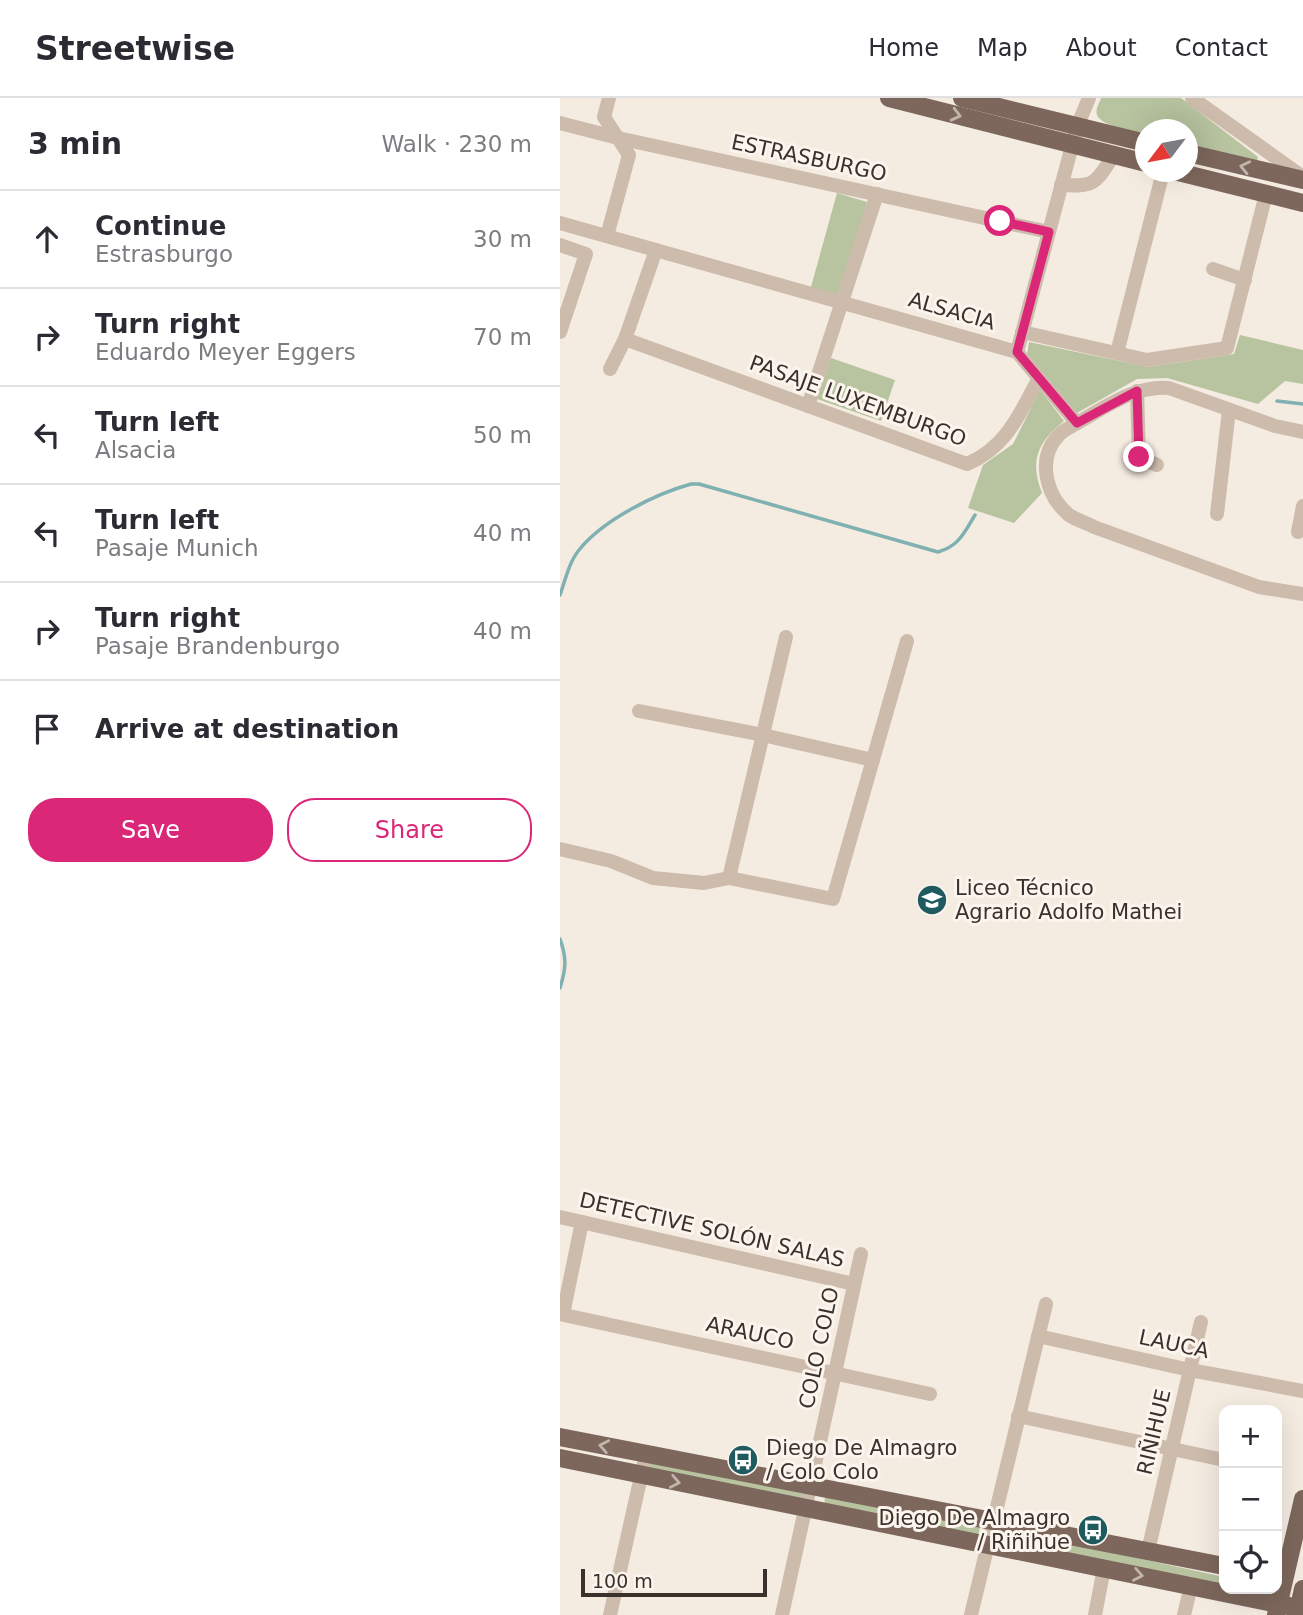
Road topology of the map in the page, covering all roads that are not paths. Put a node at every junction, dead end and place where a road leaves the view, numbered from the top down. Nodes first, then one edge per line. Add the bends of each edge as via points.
1 (609, 98) edge
2 (889, 98) edge
3 (962, 98) edge
4 (1089, 98) edge
5 (1192, 98) edge
6 (560, 123) edge
7 (1077, 127) junction
8 (618, 138) junction
9 (1135, 140) edge
10 (1072, 145) junction
11 (1114, 155) junction
12 (1198, 155) edge
13 (1214, 159) junction
14 (1135, 160) edge
15 (1198, 177) edge
16 (1303, 179) edge
17 (1211, 180) junction
18 (1160, 182) edge
19 (1062, 185) junction
20 (877, 194) junction
21 (1266, 194) junction
22 (1303, 203) edge
23 (563, 223) edge
24 (1049, 232) junction
25 (607, 236) junction
26 (560, 242) edge
27 (656, 250) junction
28 (1213, 269) dead end
29 (1244, 280) junction
30 (842, 302) junction
31 (560, 332) edge
32 (1022, 332) junction
33 (625, 339) junction
34 (1017, 352) junction
35 (1117, 353) junction
36 (610, 369) dead end
37 (1039, 378) junction
38 (1137, 391) junction
39 (808, 406) junction
40 (1229, 410) junction
41 (1077, 423) junction
42 (1303, 432) edge
43 (1157, 465) dead end
44 (1303, 506) edge
45 (1217, 514) dead end
46 (1298, 532) dead end
47 (1303, 594) edge
48 (786, 637) dead end
49 (907, 641) dead end
50 (639, 711) dead end
51 (763, 735) junction
52 (873, 760) junction
53 (560, 849) edge
54 (729, 878) junction
55 (560, 1217) edge
56 (582, 1222) junction
57 (861, 1254) dead end
58 (854, 1284) junction
59 (1046, 1304) dead end
60 (562, 1314) edge
61 (1201, 1322) dead end
62 (1038, 1336) junction
63 (1190, 1370) junction
64 (835, 1372) junction
65 (1303, 1391) edge
66 (930, 1394) dead end
67 (1018, 1416) junction
68 (560, 1437) edge
69 (1172, 1449) junction
70 (646, 1454) junction
71 (560, 1458) edge
72 (1219, 1459) edge
73 (642, 1475) junction
74 (810, 1485) junction
75 (864, 1496) junction
76 (1303, 1499) edge
77 (806, 1508) junction
78 (861, 1519) junction
79 (993, 1521) junction
80 (988, 1545) junction
81 (1148, 1551) junction
82 (1219, 1565) edge
83 (1104, 1568) junction
84 (1282, 1573) edge
85 (1282, 1577) edge
86 (1303, 1582) edge
87 (1191, 1586) junction
88 (1303, 1588) edge
89 (1278, 1609) edge
90 (1299, 1611) edge
91 (610, 1615) edge
92 (782, 1615) edge
93 (971, 1615) edge
94 (1095, 1615) edge
95 (1184, 1615) edge

1 - 8 street via 604,117
2 -> 10 main road
3 - 7 main road
4 - 7 street
5 - 16 street
6 - 8 street, ESTRASBURGO
7 - 9 main road
7 - 10 street
8 - 20 street, ESTRASBURGO
8 - 25 street via 629,155
10 - 11 main road
10 - 19 street
11 - 14 main road
11 - 19 street via 1092,184
12 - 13 main road
16 -> 13 main road
13 - 17 main road
15 - 17 main road
17 - 21 main road
18 - 35 street
19 - 24 street
20 - 24 street, ESTRASBURGO
20 - 30 street
21 - 22 main road
21 - 29 street
23 - 25 street, ALSACIA
23 - 26 street
24 - 32 street
25 - 27 street, ALSACIA
26 - 31 street via 586,254
27 - 30 street, ALSACIA
27 - 33 street
28 - 29 street
29 - 35 street via 1227,348 1147,360
30 - 34 street, ALSACIA
30 - 39 street
32 - 34 street
32 - 35 street
33 - 36 street
33 - 39 street, PASAJE LUXEMBURGO
34 - 37 street, ALSACIA
37 - 39 street, PASAJE LUXEMBURGO via 1010,432 983,457 967,464
37 - 41 street, ALSACIA
38 - 40 street via 1169,388
38 - 41 street
38 - 43 street via 1139,457
40 - 42 street
40 - 45 street
41 - 47 street via 1057,436 1044,467 1054,496 1069,514 1259,587
44 - 46 street
48 - 51 street
49 - 52 street
50 - 51 street
51 - 52 street
51 - 54 street
52 - 54 street via 833,899
53 - 54 street via 611,861 653,878 704,883
55 - 56 street, DETECTIVE SOLÓN SALAS
56 - 58 street, DETECTIVE SOLÓN SALAS
56 - 60 street
57 - 58 street, COLO COLO
58 - 64 street, COLO COLO
59 - 62 street
60 - 64 street, ARAUCO
61 - 63 street, RIÑIHUE
62 - 63 street, LAUCA
62 - 67 street
63 - 65 street, LAUCA
63 - 69 street, RIÑIHUE
64 - 66 street, ARAUCO
64 - 74 street, COLO COLO
67 - 69 street
67 - 79 street
70 -> 68 main road
69 - 72 street
69 - 81 street, RIÑIHUE
70 - 73 street
70 - 74 main road
71 - 73 main road
73 -> 77 main road
73 - 91 street
74 - 75 main road
74 - 77 street, COLO COLO
75 - 78 main road
75 - 79 main road
76 - 84 main road
77 - 78 main road
77 - 92 street, COLO COLO
78 - 80 main road
79 - 80 street
79 - 81 main road
80 - 83 main road
80 - 93 street
81 - 82 main road
83 -> 87 main road
83 - 94 street
85 - 86 main road
87 - 89 main road
87 - 95 street
88 - 90 main road
89 - 90 main road

